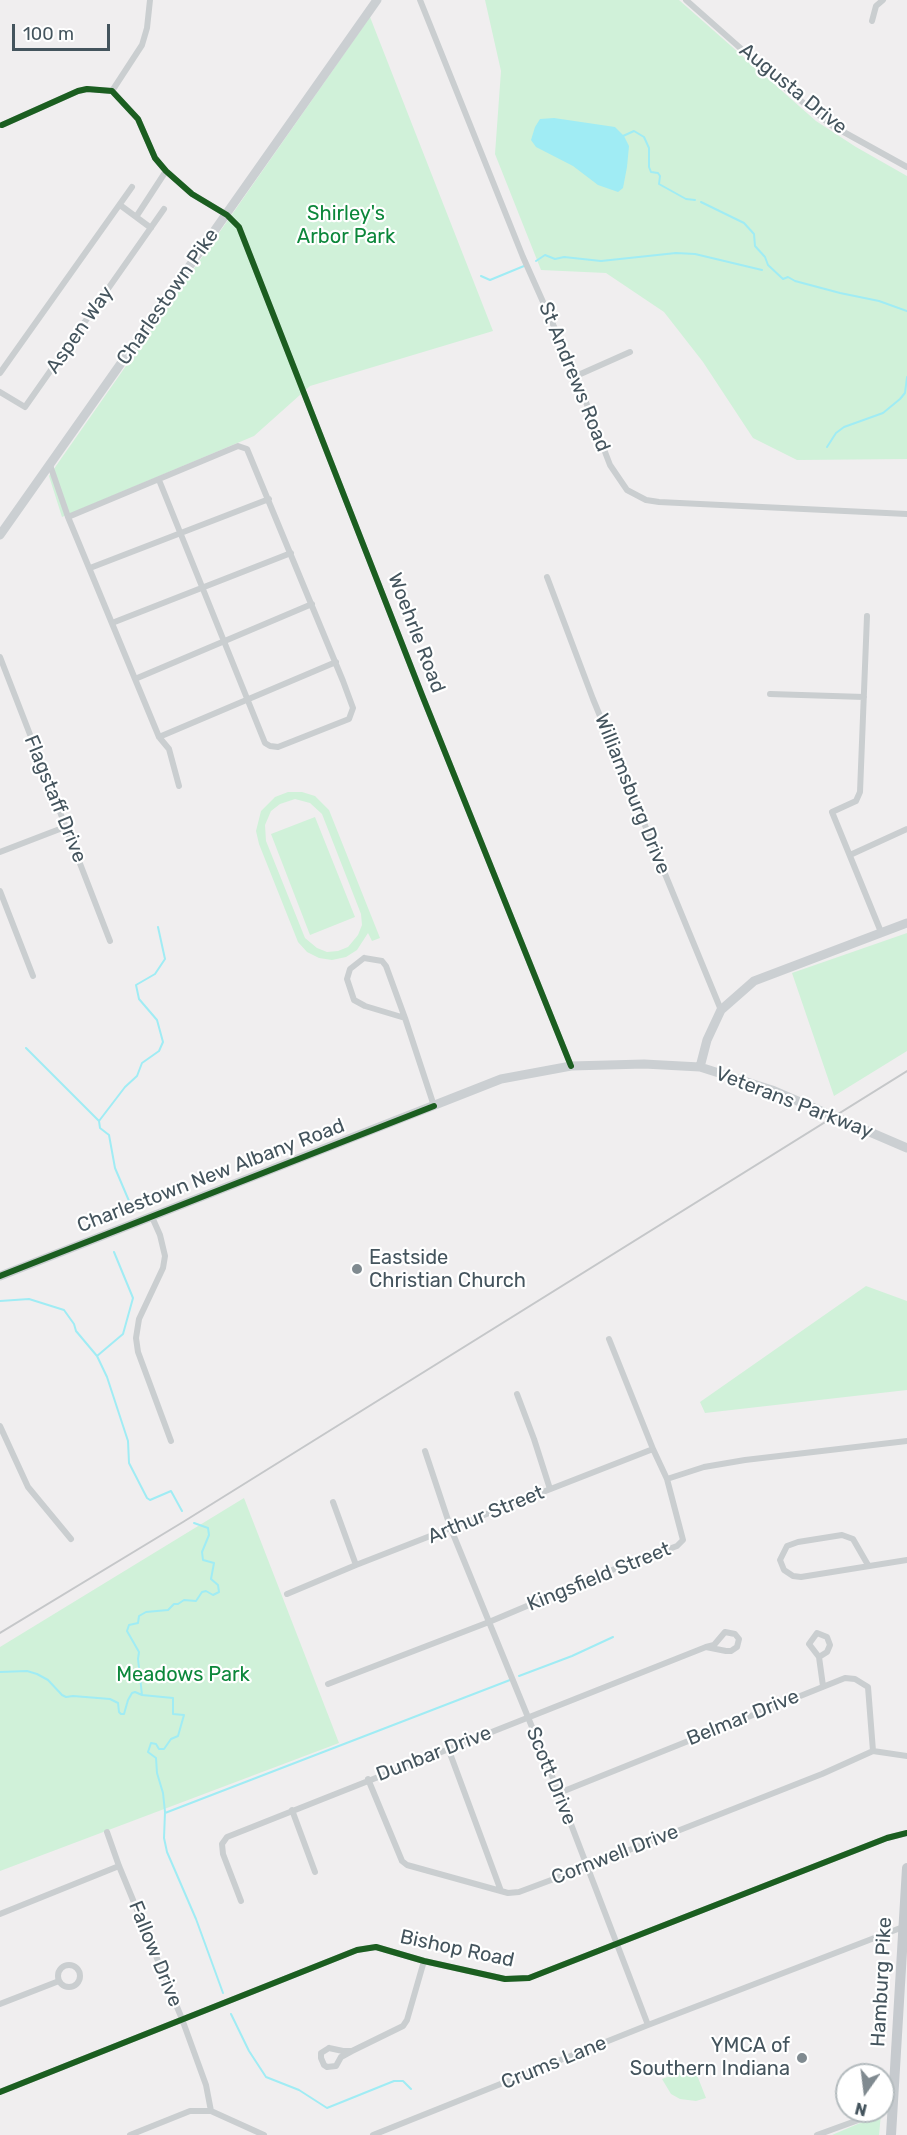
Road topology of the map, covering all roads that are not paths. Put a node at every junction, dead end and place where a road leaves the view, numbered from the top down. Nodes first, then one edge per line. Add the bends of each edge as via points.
1 (150, 0) edge
2 (377, 0) edge
3 (420, 0) edge
4 (686, 0) edge
5 (883, 0) edge
6 (872, 21) dead end
7 (112, 91) junction
8 (2, 125) dead end
9 (907, 167) edge
10 (167, 173) junction
11 (132, 188) dead end
12 (120, 205) junction
13 (164, 209) dead end
14 (227, 215) junction
15 (137, 218) junction
16 (151, 228) junction
17 (630, 352) dead end
18 (0, 373) edge
19 (576, 376) junction
20 (0, 392) edge
21 (50, 465) junction
22 (159, 480) junction
23 (269, 499) junction
24 (907, 514) edge
25 (68, 517) junction
26 (182, 533) junction
27 (0, 535) edge
28 (291, 552) junction
29 (90, 568) junction
30 (547, 577) dead end
31 (204, 587) junction
32 (312, 604) junction
33 (867, 616) dead end
34 (112, 623) junction
35 (225, 641) junction
36 (0, 657) edge
37 (336, 662) junction
38 (135, 679) junction
39 (770, 694) dead end
40 (864, 697) junction
41 (247, 699) junction
42 (159, 737) junction
43 (179, 786) dead end
44 (65, 827) junction
45 (907, 829) edge
46 (0, 852) edge
47 (850, 855) junction
48 (0, 891) edge
49 (907, 923) edge
50 (881, 932) junction
51 (110, 941) dead end
52 (33, 976) dead end
53 (721, 1010) junction
54 (405, 1018) junction
55 (571, 1066) junction
56 (700, 1067) junction
57 (434, 1106) junction
58 (907, 1148) edge
59 (152, 1217) junction
60 (0, 1276) edge
61 (609, 1339) dead end
62 (517, 1394) dead end
63 (0, 1426) edge
64 (171, 1441) dead end
65 (907, 1441) edge
66 (653, 1449) junction
67 (425, 1451) dead end
68 (667, 1479) junction
69 (550, 1489) junction
70 (333, 1502) dead end
71 (451, 1529) junction
72 (71, 1539) dead end
73 (907, 1560) edge
74 (356, 1565) junction
75 (868, 1565) junction
76 (287, 1594) dead end
77 (489, 1622) junction
78 (706, 1647) junction
79 (819, 1657) dead end
80 (328, 1684) dead end
81 (823, 1686) junction
82 (527, 1717) junction
83 (448, 1748) junction
84 (873, 1751) junction
85 (907, 1756) edge
86 (368, 1779) junction
87 (559, 1793) junction
88 (292, 1810) junction
89 (107, 1832) dead end
90 (907, 1833) edge
91 (119, 1866) junction
92 (586, 1867) junction
93 (907, 1868) edge
94 (315, 1872) dead end
95 (501, 1891) junction
96 (241, 1901) dead end
97 (0, 1914) edge
98 (903, 1927) junction
99 (617, 1944) junction
100 (424, 1961) junction
101 (59, 1981) dead end
102 (0, 2004) edge
103 (182, 2019) junction
104 (648, 2025) junction
105 (352, 2051) junction
106 (890, 2063) edge
107 (0, 2092) edge
108 (211, 2111) junction
109 (850, 2123) edge
110 (130, 2135) edge
111 (264, 2135) edge
112 (373, 2135) edge
113 (817, 2135) edge

1 - 7 street via 142,45
2 - 14 main road, Charlestown Pike
3 - 19 street, St Andrews Road via 523,257
4 - 9 street, Augusta Drive via 831,125
5 - 6 street via 876,6
7 - 8 street via 87,89
7 - 10 street via 138,120 154,158
10 - 14 street
10 - 15 street
11 - 12 street, Aspen Way
12 - 15 street
12 - 18 street, Aspen Way
13 - 16 street, Aspen Way
14 - 21 main road, Charlestown Pike
14 - 55 street, Woehrle Road via 239,227
15 - 16 street
16 - 20 street, Aspen Way via 25,407
17 - 19 street
19 - 24 street, St Andrews Road via 610,465 627,490 646,500
21 - 25 street
21 - 27 main road, Charlestown Pike
22 - 23 street via 243,446 250,451
22 - 25 street
22 - 26 street
23 - 26 street
23 - 28 street
25 - 29 street
26 - 29 street
26 - 31 street
28 - 31 street
28 - 32 street
29 - 34 street
30 - 53 street, Williamsburg Drive via 597,710
31 - 34 street
31 - 35 street
32 - 35 street
32 - 37 street
33 - 40 street
34 - 38 street
35 - 38 street
35 - 41 street
36 - 44 street, Flagstaff Drive
37 - 41 street
37 - 41 street via 353,708 348,720 274,747 265,743
38 - 42 street
39 - 40 street
40 - 47 street via 860,796 832,812
41 - 42 street
42 - 43 street via 169,749
44 - 46 street
44 - 51 street, Flagstaff Drive
45 - 47 street
47 - 50 street
48 - 52 street
49 - 50 main road
50 - 53 main road via 754,981
53 - 56 main road
54 - 54 street via 382,961 358,961 347,979 354,1000
54 - 57 street
55 - 56 main road, Veterans Parkway
55 - 57 main road, Charlestown New Albany Road via 501,1079
56 - 58 main road, Veterans Parkway via 772,1090
57 - 59 main road, Charlestown New Albany Road
59 - 60 main road, Charlestown New Albany Road
59 - 64 street via 165,1256 139,1319 136,1338
61 - 66 street
62 - 69 street
63 - 72 street via 28,1487
65 - 68 street via 745,1460
66 - 68 street
66 - 69 street, Arthur Street
67 - 71 street, Scott Drive
68 - 77 street, Kingsfield Street via 683,1540 677,1546
69 - 71 street, Arthur Street
70 - 74 street
71 - 74 street, Arthur Street
71 - 77 street, Scott Drive
73 - 75 street
74 - 76 street, Arthur Street
75 - 75 street via 801,1577 784,1570 780,1560 787,1546 842,1535 853,1539
77 - 80 street, Kingsfield Street
77 - 82 street, Scott Drive
78 - 78 street, Dunbar Drive via 731,1651 739,1639 725,1632 714,1645
78 - 82 street, Dunbar Drive
79 - 81 street
81 - 84 street, Belmar Drive via 845,1678 868,1687
81 - 87 street, Belmar Drive
82 - 83 street, Dunbar Drive
82 - 87 street, Scott Drive
83 - 86 street, Dunbar Drive
83 - 95 street
84 - 85 street
84 - 92 street, Cornwell Drive
86 - 88 street, Dunbar Drive
86 - 95 street, Cornwell Drive via 402,1861
87 - 92 street, Scott Drive
88 - 94 street
88 - 96 street, Dunbar Drive via 223,1840 223,1854
89 - 91 street, Fallow Drive
90 - 99 street, Bishop Road
91 - 97 street
91 - 103 street, Fallow Drive
92 - 95 street, Cornwell Drive via 519,1892
92 - 99 street, Scott Drive
93 - 98 main road, Hamburg Pike
98 - 104 street, Crums Lane
98 - 106 main road, Hamburg Pike
99 - 100 street, Bishop Road via 518,1980
99 - 104 street, Scott Drive
100 - 103 street, Bishop Road via 376,1947 357,1950
100 - 105 street via 403,2026
101 - 102 street
103 - 107 street, Bishop Road
103 - 108 street, Fallow Drive via 206,2085
104 - 112 street, Crums Lane
105 - 105 street via 341,2057 336,2066 324,2065 321,2058 321,2053 329,2048
108 - 110 street via 190,2111
108 - 111 street
109 - 113 street

